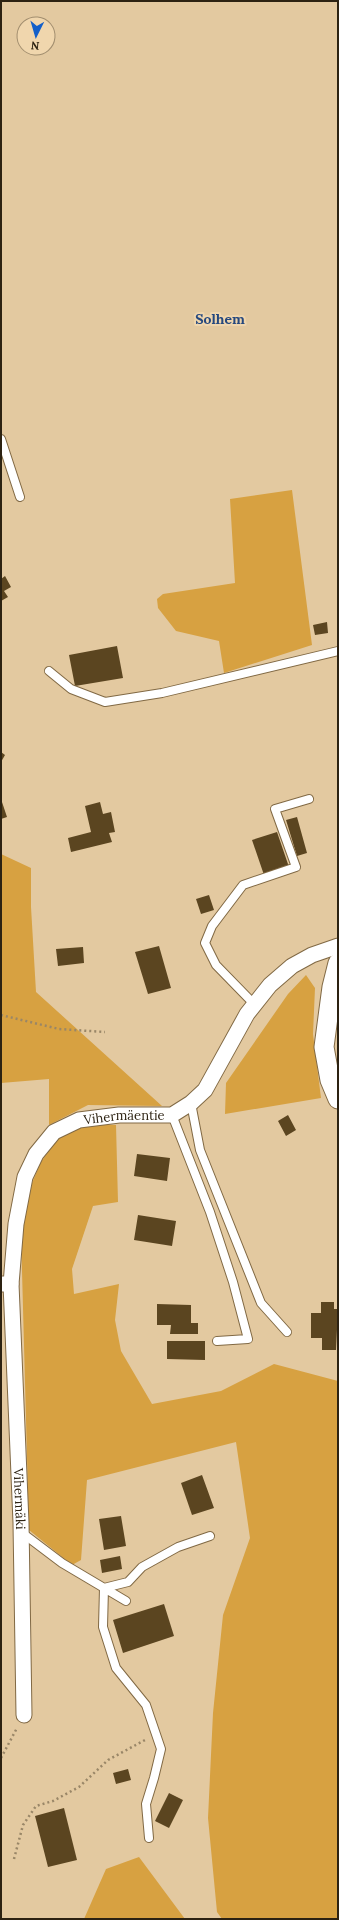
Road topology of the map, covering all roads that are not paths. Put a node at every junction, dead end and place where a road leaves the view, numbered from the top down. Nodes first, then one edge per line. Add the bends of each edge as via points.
1 (1, 439) edge
2 (20, 497) dead end
3 (338, 651) edge
4 (49, 671) dead end
5 (309, 799) dead end
6 (338, 946) edge
7 (338, 963) edge
8 (254, 1004) junction
9 (338, 1099) edge
10 (191, 1103) junction
11 (172, 1115) junction
12 (6, 1284) edge
13 (286, 1332) dead end
14 (217, 1341) dead end
15 (21, 1532) junction
16 (210, 1536) dead end
17 (104, 1588) junction
18 (126, 1601) dead end
19 (24, 1715) road end
20 (149, 1838) dead end

1 - 2 lane
3 - 4 lane via 162,693 105,702 72,689
5 - 8 lane via 275,809 296,867 243,885 212,926 205,942 216,965
6 - 8 street, Vihermäentie via 312,955 292,966 270,985
7 - 9 street via 324,1047 330,1080
8 - 10 street, Vihermäentie via 205,1090
10 - 11 street, Vihermäentie
10 - 13 lane via 200,1150 261,1303
11 - 12 street, Vihermäentie via 119,1115 79,1120 54,1132 36,1154 25,1177
11 - 14 lane via 210,1212 248,1339
12 - 15 street, Vihermäki
15 - 17 lane via 62,1563
15 - 19 street, Vihermäki
16 - 17 lane via 178,1547 142,1567 128,1582
17 - 18 lane
17 - 20 lane via 103,1627 116,1668 146,1705 161,1749 146,1804

